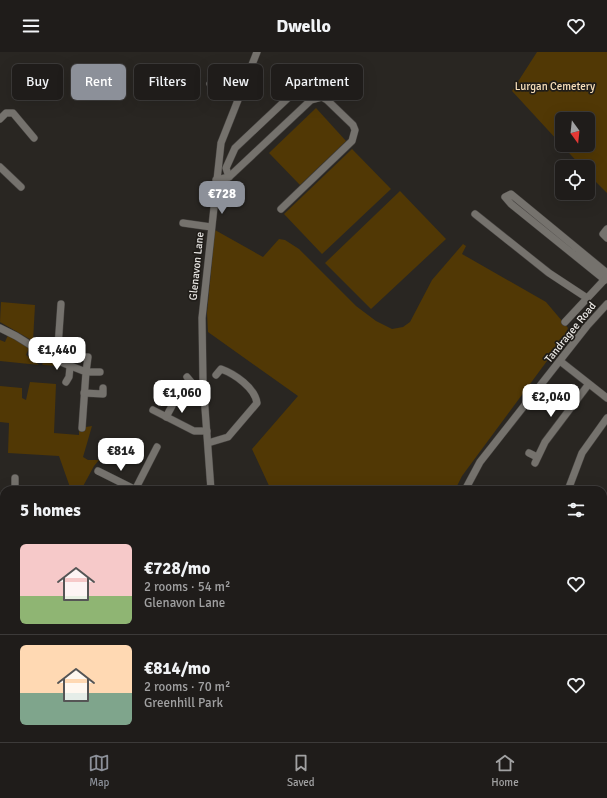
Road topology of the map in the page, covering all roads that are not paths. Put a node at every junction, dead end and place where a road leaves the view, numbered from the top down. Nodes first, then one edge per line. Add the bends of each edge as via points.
1 (257, 52) edge
2 (252, 64) edge
3 (237, 100) edge
4 (286, 100) edge
5 (0, 119) edge
6 (34, 138) dead end
7 (0, 167) edge
8 (223, 179) junction
9 (21, 187) dead end
10 (230, 204) dead end
11 (281, 209) dead end
12 (474, 214) dead end
13 (183, 223) dead end
14 (212, 227) junction
15 (607, 229) edge
16 (607, 238) edge
17 (606, 277) edge
18 (587, 298) junction
19 (61, 304) dead end
20 (607, 304) edge
21 (565, 322) dead end
22 (0, 328) edge
23 (82, 357) dead end
24 (57, 361) junction
25 (560, 361) junction
26 (70, 367) junction
27 (86, 372) junction
28 (100, 372) dead end
29 (216, 375) dead end
30 (187, 377) dead end
31 (66, 382) dead end
32 (588, 385) junction
33 (103, 388) dead end
34 (204, 390) junction
35 (84, 394) junction
36 (607, 398) edge
37 (172, 406) dead end
38 (153, 410) dead end
39 (166, 417) junction
40 (607, 418) edge
41 (82, 428) dead end
42 (207, 431) junction
43 (208, 443) junction
44 (157, 447) dead end
45 (529, 453) dead end
46 (98, 471) dead end
47 (15, 478) dead end
48 (15, 486) edge
49 (128, 486) edge
50 (138, 486) edge
51 (211, 486) edge
52 (467, 486) edge
53 (570, 486) edge

1 - 2 street, Glenavon Lane
3 - 8 street, Glenavon Lane via 221,143
4 - 8 street via 235,148
5 - 6 street via 6,113 13,113
7 - 9 street
8 - 10 street via 234,194
8 - 11 street via 311,100 322,97 353,125 355,130 352,141
8 - 14 street, Glenavon Lane
12 - 18 street via 549,273
13 - 14 street
14 - 34 street, Glenavon Lane via 202,318
15 - 16 street via 603,234
17 - 17 street via 517,209 505,197 511,194
17 - 18 street
18 - 21 street
19 - 24 street
20 - 25 street, Tandragee Road
22 - 24 street
23 - 27 street via 88,357
24 - 26 street
25 - 32 street
25 - 52 street, Tandragee Road via 480,462
26 - 27 street
26 - 31 street
27 - 28 street
27 - 35 street
29 - 43 street via 222,369 229,372 254,392 256,404 228,437
30 - 34 street via 198,389
32 - 36 street
32 - 45 street via 545,442 536,460
33 - 35 street via 103,394
34 - 42 street, Glenavon Lane
35 - 41 street
37 - 39 street
38 - 39 street
39 - 42 street via 194,431
40 - 53 street via 582,453
42 - 43 street, Glenavon Lane
43 - 51 street, Glenavon Lane
44 - 50 street
46 - 49 street
47 - 48 street

